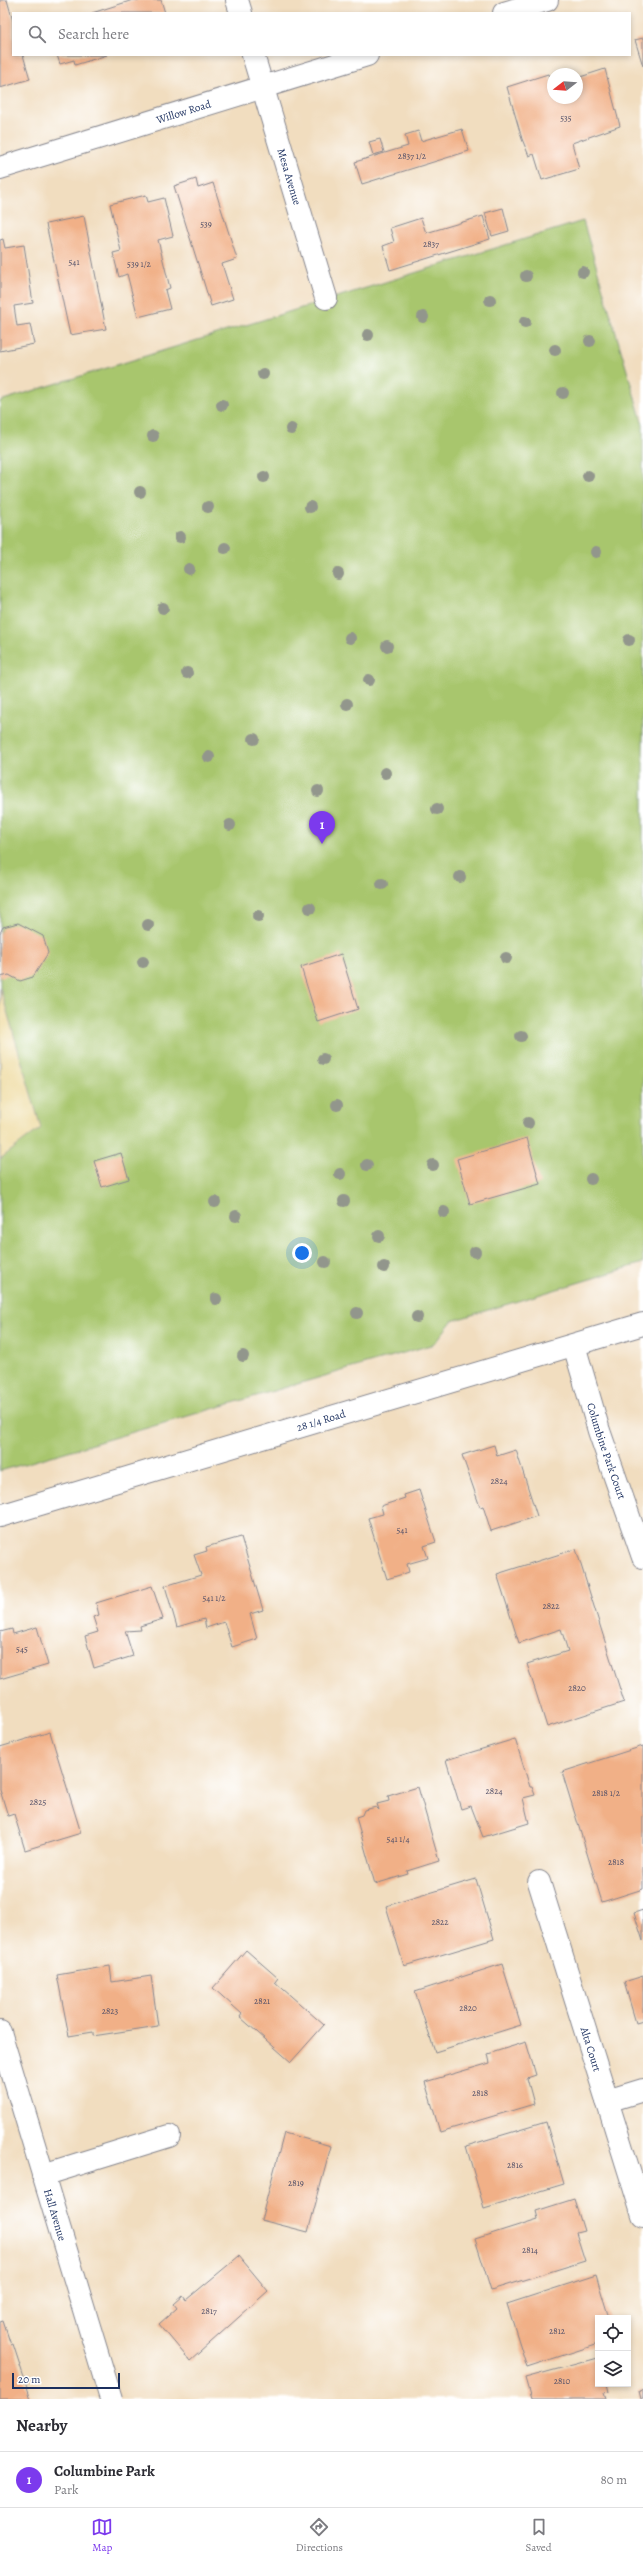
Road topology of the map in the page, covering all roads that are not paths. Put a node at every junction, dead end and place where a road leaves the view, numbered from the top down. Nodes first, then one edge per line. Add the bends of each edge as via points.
1 (237, 0) edge
2 (547, 0) edge
3 (241, 12) edge
4 (507, 12) edge
5 (253, 56) edge
6 (364, 56) edge
7 (263, 87) junction
8 (0, 168) edge
9 (326, 298) dead end
10 (643, 1324) edge
11 (574, 1344) junction
12 (0, 1516) edge
13 (643, 1557) edge
14 (539, 1882) dead end
15 (0, 2032) edge
16 (643, 2090) edge
17 (607, 2101) junction
18 (169, 2136) dead end
19 (43, 2175) junction
20 (643, 2216) edge
21 (111, 2399) edge

1 - 3 street
2 - 4 street
5 - 7 street, Mesa Avenue
6 - 7 street, Willow Road
7 - 8 street, Willow Road
7 - 9 street, Mesa Avenue
10 - 11 street, 28 1/4 Road
11 - 12 street, 28 1/4 Road
11 - 13 street, Columbine Park Court via 599,1432
14 - 17 street, Alta Court
15 - 19 street, Hall Avenue
16 - 17 street
17 - 20 street, Alta Court
18 - 19 street
19 - 21 street, Hall Avenue

